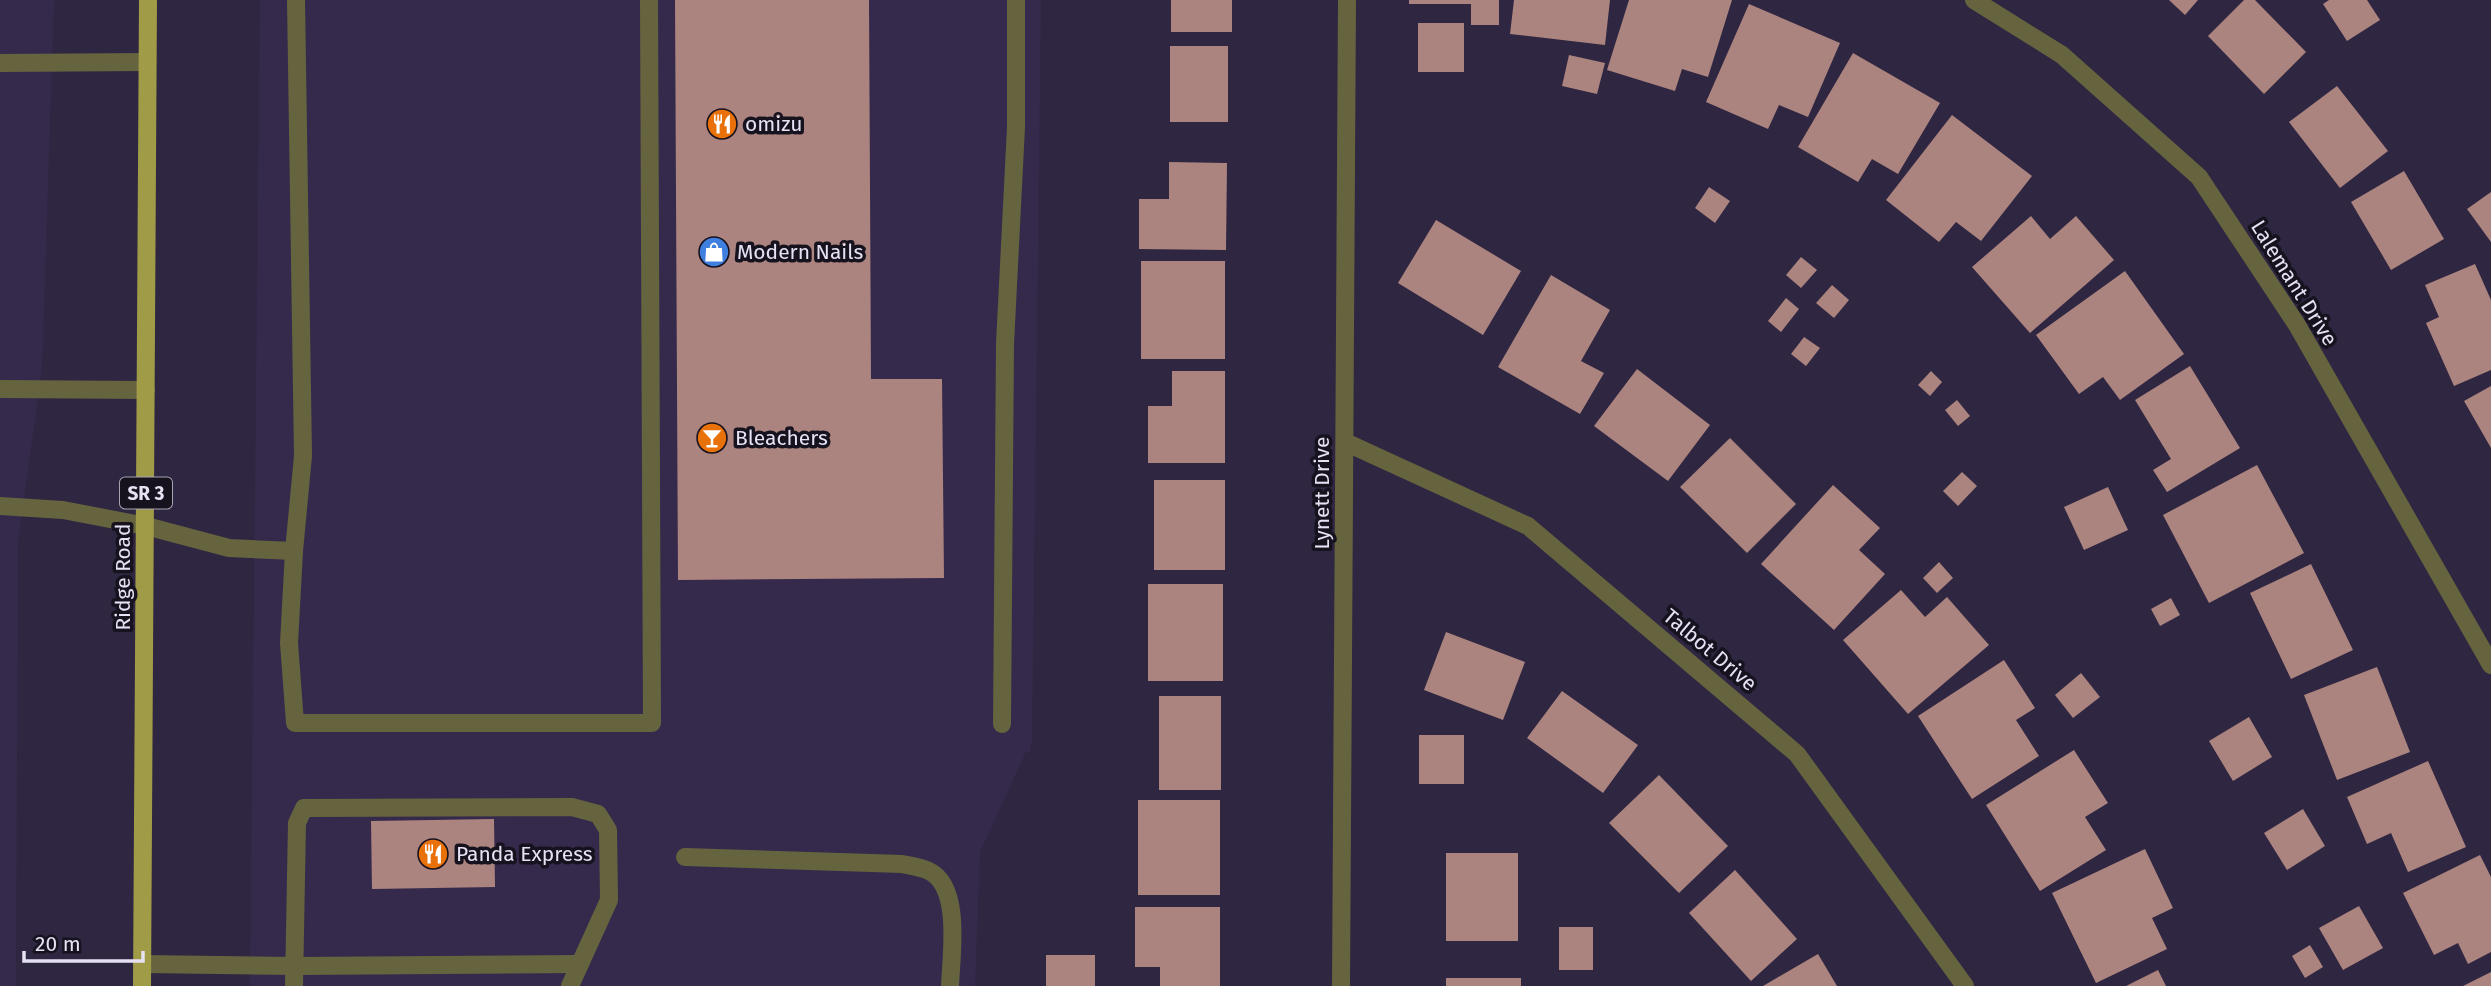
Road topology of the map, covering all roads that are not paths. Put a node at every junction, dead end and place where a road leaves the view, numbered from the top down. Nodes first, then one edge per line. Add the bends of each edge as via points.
1 (148, 0) edge
2 (296, 0) edge
3 (649, 0) edge
4 (1016, 0) edge
5 (1347, 0) edge
6 (1974, 0) edge
7 (147, 62) junction
8 (0, 63) edge
9 (0, 388) edge
10 (146, 390) junction
11 (1345, 442) junction
12 (0, 506) edge
13 (146, 526) junction
14 (294, 551) junction
15 (2491, 665) edge
16 (1003, 724) dead end
17 (685, 857) dead end
18 (142, 964) junction
19 (580, 964) junction
20 (295, 966) junction
21 (142, 986) edge
22 (294, 986) edge
23 (570, 986) edge
24 (950, 986) edge
25 (1341, 986) edge
26 (1965, 986) edge

1 - 7 main road, Ridge Road / SR 3
2 - 14 street via 303,456
3 - 14 street via 652,723 295,723 289,643
4 - 16 street via 1016,127 1005,344
5 - 11 street, Lynett Drive
6 - 15 street, Lalemant Drive via 2062,55 2199,177 2297,325
7 - 8 street
7 - 10 main road, Ridge Road / SR 3
9 - 10 street
10 - 13 main road, Ridge Road / SR 3
11 - 25 street, Lynett Drive
11 - 26 street, Talbot Drive via 1528,526 1797,754
12 - 13 street via 63,510
13 - 14 street via 229,548
13 - 18 main road, Ridge Road / SR 3
17 - 24 street via 902,864 931,872 946,889 951,909
18 - 20 street
18 - 21 main road, Ridge Road / SR 3
19 - 20 street
19 - 20 street via 609,900 608,830 598,814 572,807 304,808 297,823
19 - 23 street
20 - 22 street

